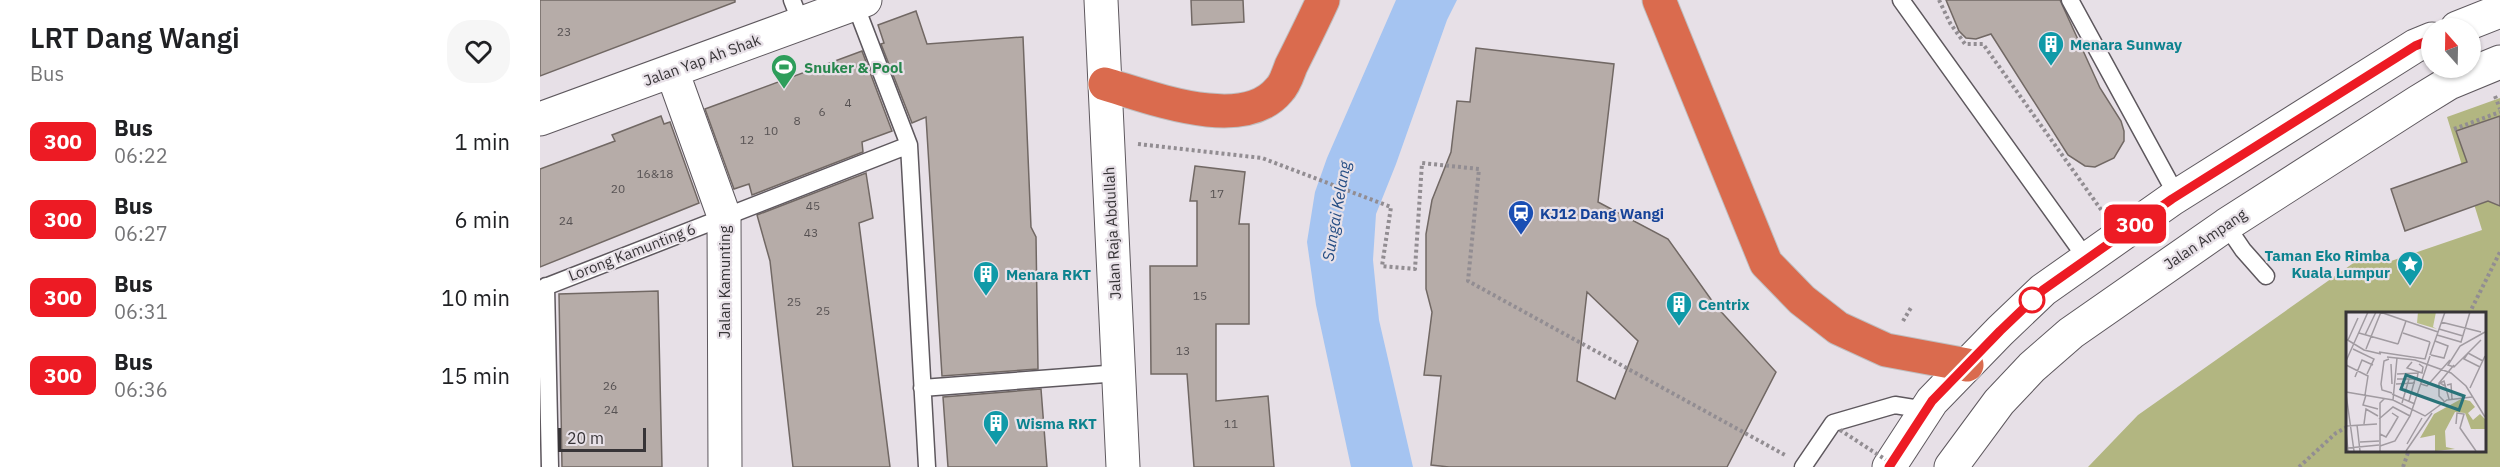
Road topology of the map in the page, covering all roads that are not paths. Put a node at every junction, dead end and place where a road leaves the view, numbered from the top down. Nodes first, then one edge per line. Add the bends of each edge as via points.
1 (1101, 0) edge
2 (1323, 0) edge
3 (1659, 0) edge
4 (1901, 0) edge
5 (1917, 0) edge
6 (2070, 0) edge
7 (860, 2) edge
8 (2500, 10) edge
9 (796, 12) edge
10 (2481, 18) edge
11 (1915, 20) junction
12 (2421, 44) edge
13 (2500, 62) edge
14 (672, 71) junction
15 (1105, 84) junction
16 (540, 119) edge
17 (909, 145) junction
18 (2177, 196) junction
19 (724, 216) junction
20 (2226, 225) junction
21 (2086, 258) junction
22 (2266, 276) dead end
23 (543, 287) edge
24 (1967, 365) junction
25 (1119, 373) junction
26 (922, 388) junction
27 (1926, 410) junction
28 (1803, 466) edge
29 (550, 467) edge
30 (725, 467) edge
31 (927, 467) edge
32 (1123, 467) edge
33 (1889, 467) edge
34 (1950, 467) edge

1 - 15 street, Jalan Raja Abdullah
2 - 15 highway via 1280,90 1264,103 1217,111
3 - 24 highway via 1766,263 1802,300 1838,328 1886,350
4 - 11 lane
5 - 11 lane
6 - 18 lane
7 - 9 street, Jalan Yap Ah Shak
7 - 17 lane
8 - 10 street
9 - 14 street, Jalan Yap Ah Shak
11 - 21 lane
12 - 18 street
13 - 20 street, Jalan Ampang via 2449,83
14 - 16 street, Jalan Yap Ah Shak
14 - 19 street, Jalan Kamunting
15 - 25 street, Jalan Raja Abdullah
17 - 19 lane, Lorong Kamunting 6
17 - 26 lane
18 - 21 street
19 - 23 lane, Lorong Kamunting 6
19 - 30 street, Jalan Kamunting
20 - 22 lane
20 - 34 street, Jalan Ampang via 2090,319 2032,367
21 - 24 street via 2043,290
23 - 29 lane
24 - 27 street
25 - 26 lane
25 - 32 street, Jalan Raja Abdullah
26 - 31 lane
27 - 28 lane via 1894,405 1833,423
27 - 33 street

